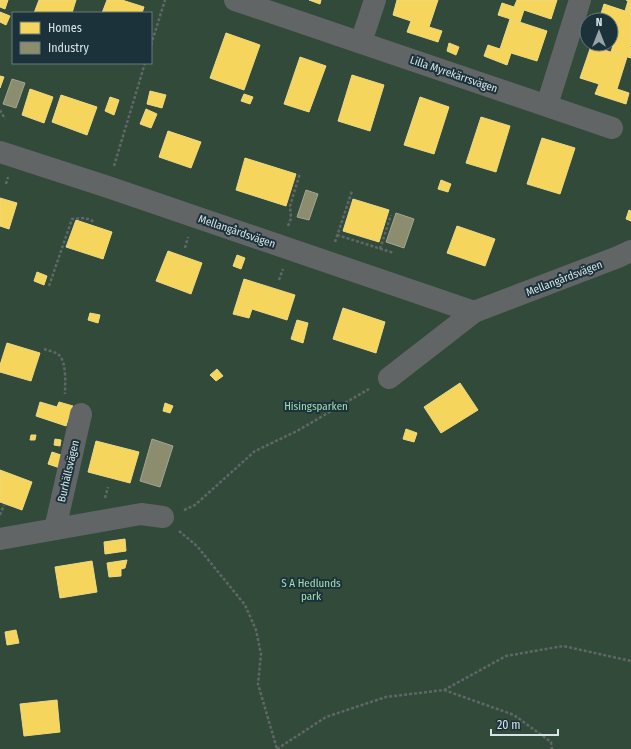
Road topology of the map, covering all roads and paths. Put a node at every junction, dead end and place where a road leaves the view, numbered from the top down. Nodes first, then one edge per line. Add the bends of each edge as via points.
1 (165, 0) edge
2 (235, 0) edge
3 (375, 0) edge
4 (580, 0) edge
5 (152, 42) edge
6 (361, 42) junction
7 (145, 64) edge
8 (547, 105) junction
9 (0, 110) edge
10 (4, 119) dead end
11 (612, 128) dead end
12 (0, 152) edge
13 (300, 173) dead end
14 (108, 187) junction
15 (352, 191) dead end
16 (391, 215) dead end
17 (95, 222) dead end
18 (337, 235) junction
19 (281, 246) junction
20 (380, 249) junction
21 (631, 252) edge
22 (394, 253) dead end
23 (328, 262) junction
24 (49, 286) dead end
25 (474, 312) junction
26 (44, 349) dead end
27 (389, 378) joint
28 (65, 394) dead end
29 (81, 414) dead end
30 (4, 505) dead end
31 (0, 514) edge
32 (163, 517) junction
33 (54, 529) junction
34 (0, 539) edge
35 (631, 661) edge
36 (444, 690) junction
37 (277, 749) edge
38 (552, 749) edge

1 - 5 path
2 - 6 street, Lilla Myrekärrsvägen
3 - 6 street
4 - 8 street
6 - 8 street, Lilla Myrekärrsvägen
7 - 14 path
8 - 11 street, Lilla Myrekärrsvägen
9 - 10 path
12 - 14 street, Mellangårdsvägen
13 - 19 path via 290,206 291,218
14 - 19 street, Mellangårdsvägen
15 - 18 path
16 - 20 path
17 - 24 path via 86,218 72,219
18 - 20 path
18 - 23 path
19 - 23 street, Mellangårdsvägen
20 - 22 path
21 - 25 street, Mellangårdsvägen
23 - 25 street, Mellangårdsvägen
25 - 27 street, Mellangårdsvägen
26 - 28 path via 60,356 62,360
27 - 32 path via 297,431 255,451 195,505
29 - 33 street, Burhällsvägen
30 - 31 path
32 - 33 street via 141,514
32 - 37 path via 197,546 245,605 256,630 261,654 258,684
33 - 34 street
35 - 36 path via 563,646 506,656
36 - 37 path via 386,697 326,717
36 - 38 path via 514,715 551,742

